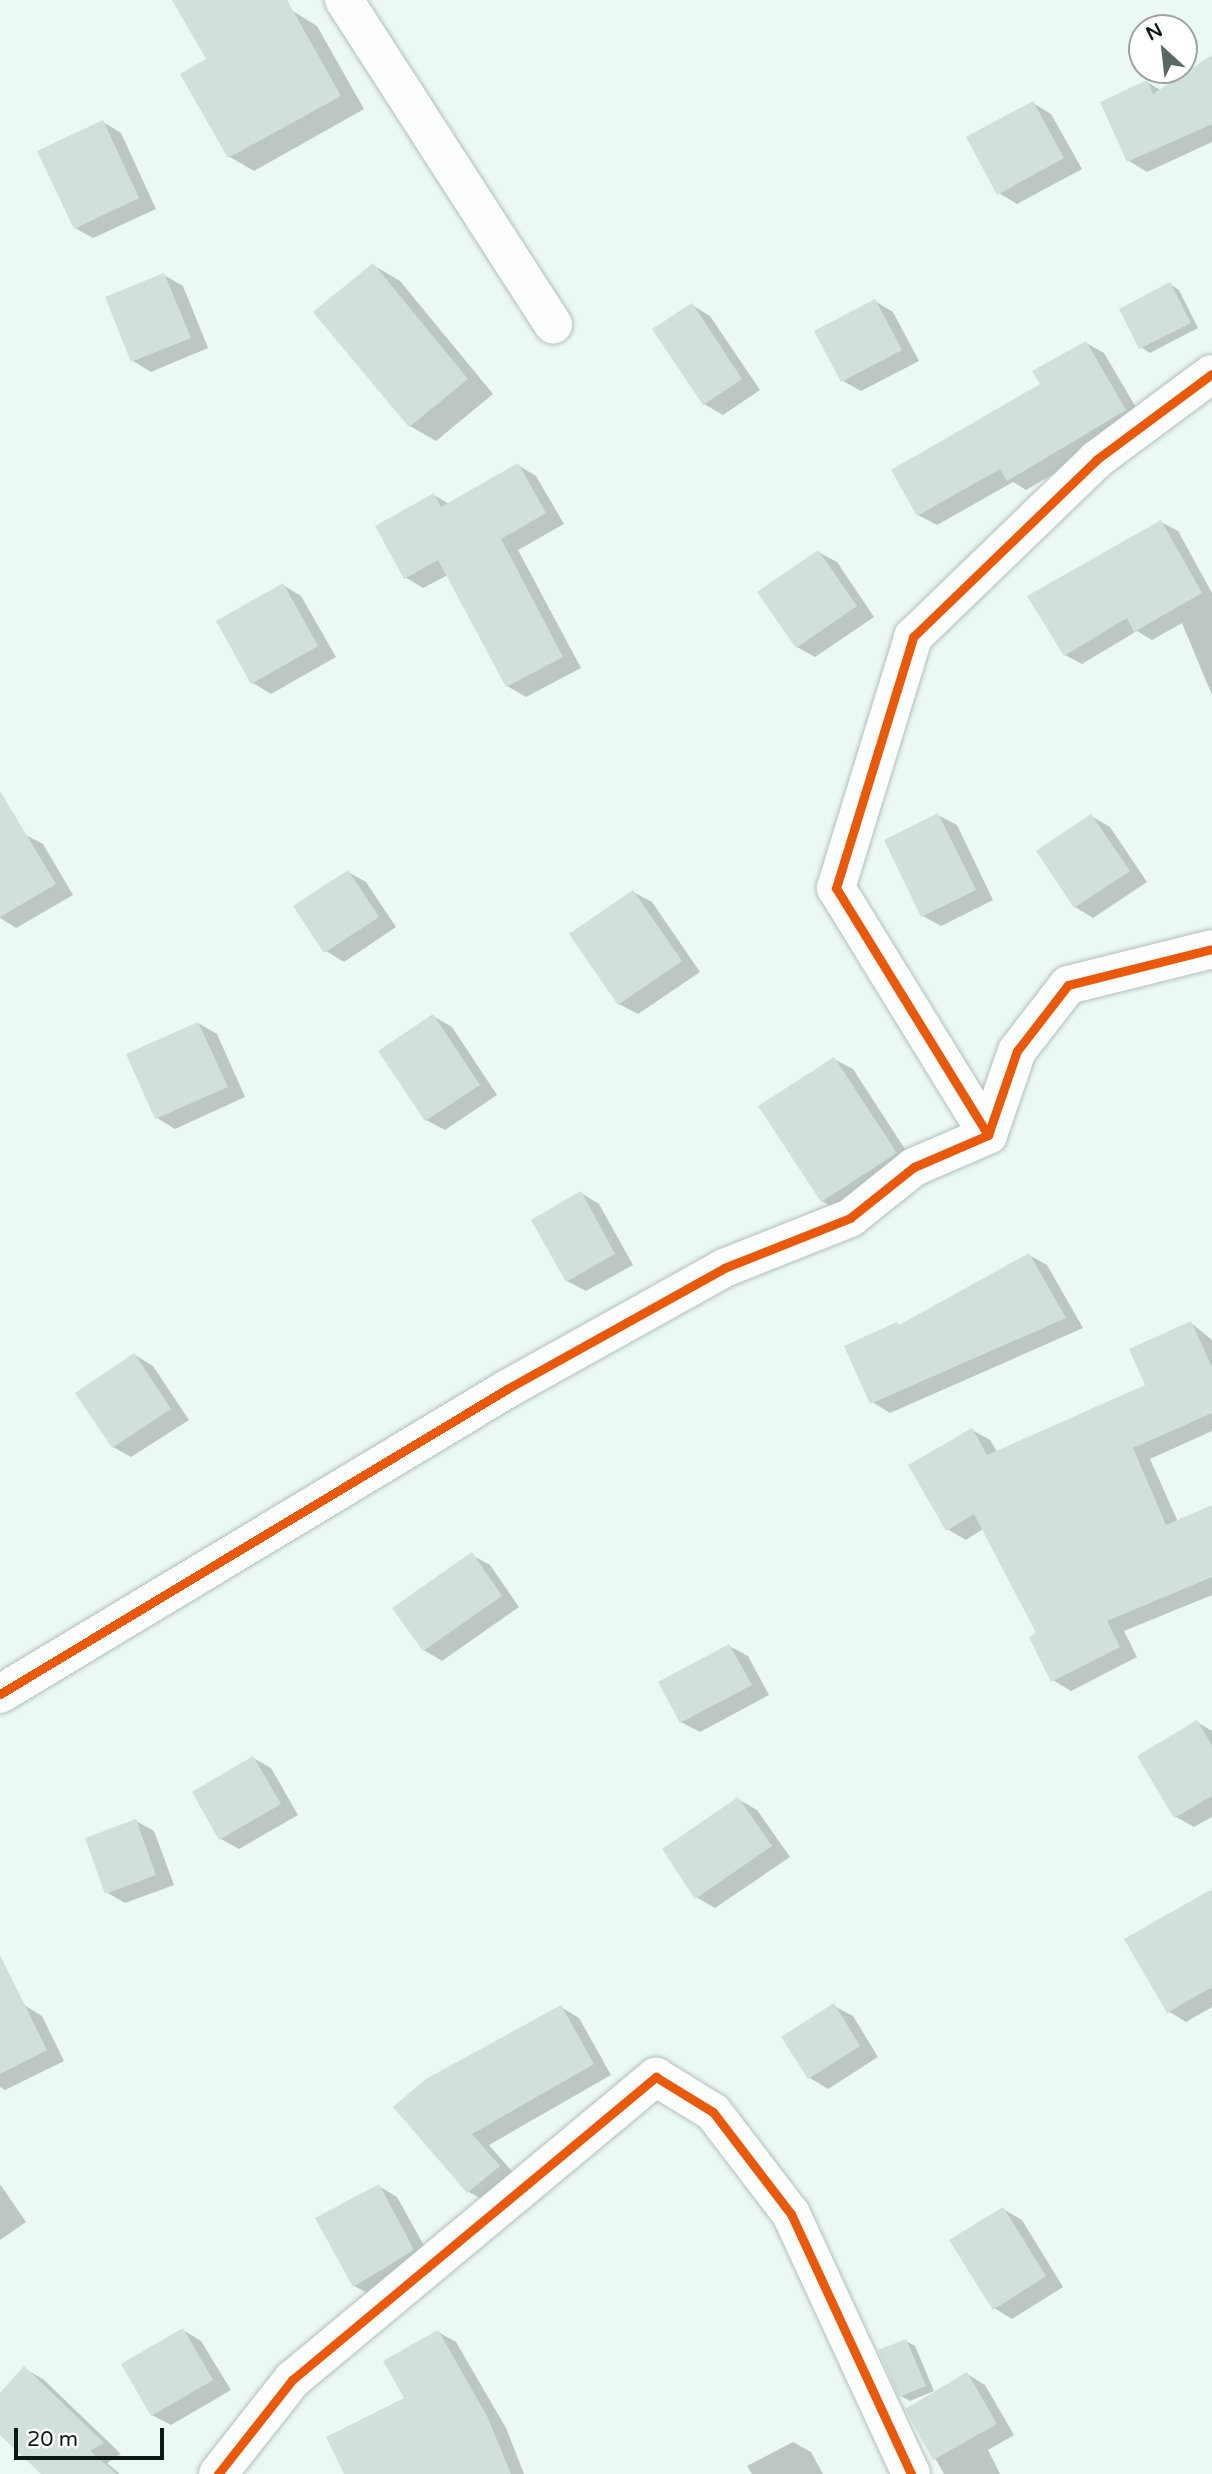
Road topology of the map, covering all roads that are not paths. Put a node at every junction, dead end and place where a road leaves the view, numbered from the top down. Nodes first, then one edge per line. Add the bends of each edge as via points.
1 (344, 0) edge
2 (553, 324) dead end
3 (1212, 374) edge
4 (1212, 949) edge
5 (988, 1135) junction
6 (0, 1694) edge
7 (218, 2474) edge
8 (911, 2474) edge

1 - 2 street
3 - 5 street via 1096,460 913,637 836,888
4 - 5 street via 1068,985 1017,1051
5 - 6 street via 914,1167 850,1218 724,1268 507,1389
7 - 8 street via 292,2380 656,2077 713,2112 791,2214

